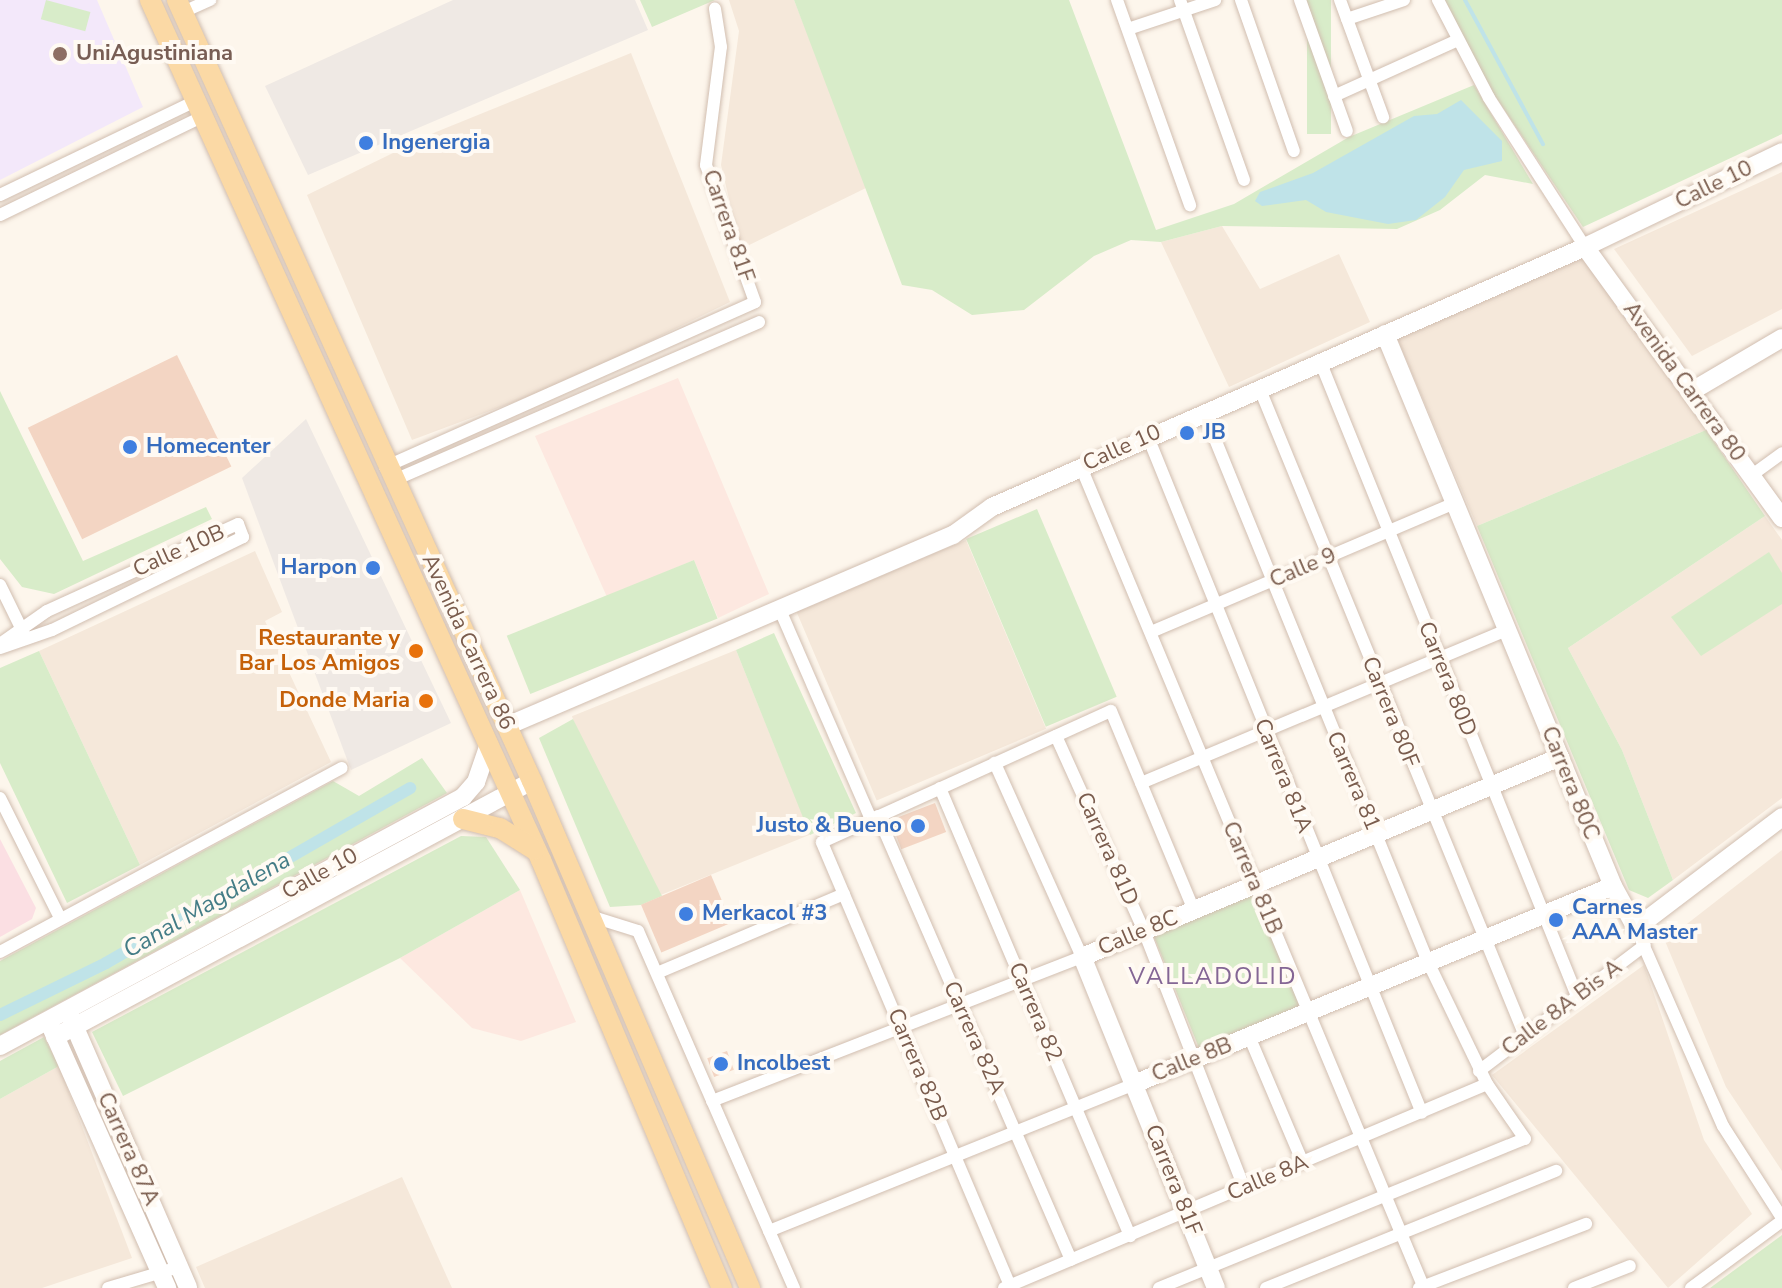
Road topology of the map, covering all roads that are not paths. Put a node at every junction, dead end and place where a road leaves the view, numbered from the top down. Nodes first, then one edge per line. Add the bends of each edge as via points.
1 (150, 0) edge
2 (210, 0) edge
3 (1117, 0) edge
4 (1215, 0) edge
5 (1241, 0) edge
6 (1300, 0) edge
7 (1340, 0) edge
8 (1404, 0) edge
9 (1438, 0) edge
10 (1182, 5) edge
11 (180, 6) edge
12 (715, 8) dead end
13 (1347, 19) junction
14 (1128, 29) junction
15 (1458, 40) junction
16 (1369, 80) junction
17 (1334, 96) junction
18 (198, 109) junction
19 (1383, 117) dead end
20 (1347, 131) dead end
21 (1294, 151) dead end
22 (1782, 152) edge
23 (1244, 180) dead end
24 (0, 195) edge
25 (1190, 205) dead end
26 (0, 215) edge
27 (1585, 247) junction
28 (759, 322) dead end
29 (1385, 334) junction
30 (1782, 338) edge
31 (1320, 361) junction
32 (1259, 387) junction
33 (1692, 391) junction
34 (1204, 412) junction
35 (1148, 437) junction
36 (1782, 453) edge
37 (1081, 467) junction
38 (388, 474) junction
39 (1752, 475) junction
40 (1455, 503) junction
41 (1782, 518) edge
42 (1388, 532) junction
43 (1327, 558) junction
44 (1272, 581) junction
45 (0, 585) edge
46 (1214, 605) junction
47 (780, 610) junction
48 (1507, 630) junction
49 (1151, 632) junction
50 (24, 634) junction
51 (1, 644) edge
52 (1438, 658) junction
53 (1378, 684) junction
54 (1322, 707) junction
55 (507, 726) junction
56 (1264, 731) junction
57 (1056, 736) junction
58 (488, 747) junction
59 (1202, 757) junction
60 (1560, 757) junction
61 (995, 763) junction
62 (342, 768) dead end
63 (532, 781) junction
64 (1141, 783) junction
65 (1490, 786) junction
66 (940, 788) junction
67 (510, 793) junction
68 (0, 798) edge
69 (1431, 811) junction
70 (1782, 817) edge
71 (874, 818) junction
72 (463, 819) junction
73 (1375, 835) junction
74 (538, 853) junction
75 (1317, 859) junction
76 (1255, 885) junction
77 (1613, 886) junction
78 (844, 894) junction
79 (1194, 910) junction
80 (1543, 915) junction
81 (590, 916) junction
82 (60, 918) junction
83 (1144, 931) junction
84 (1641, 936) junction
85 (1484, 939) junction
86 (0, 952) edge
87 (1082, 957) junction
88 (1428, 962) junction
89 (657, 973) junction
90 (1023, 982) junction
91 (1370, 986) junction
92 (1577, 996) junction
93 (960, 1005) junction
94 (1308, 1012) junction
95 (71, 1019) junction
96 (900, 1026) junction
97 (52, 1029) junction
98 (1249, 1036) junction
99 (1525, 1036) junction
100 (0, 1046) edge
101 (1192, 1060) junction
102 (1479, 1071) junction
103 (1134, 1084) junction
104 (1487, 1084) junction
105 (712, 1101) junction
106 (1076, 1108) junction
107 (1422, 1113) junction
108 (1016, 1133) junction
109 (1361, 1138) junction
110 (956, 1158) junction
111 (1303, 1163) junction
112 (1556, 1171) dead end
113 (1244, 1187) junction
114 (1385, 1196) junction
115 (1186, 1212) junction
116 (1782, 1220) edge
117 (1586, 1224) dead end
118 (769, 1231) junction
119 (1402, 1235) junction
120 (1130, 1236) junction
121 (1071, 1260) junction
122 (1630, 1266) dead end
123 (179, 1267) junction
124 (1208, 1268) junction
125 (163, 1280) edge
126 (1009, 1287) edge
127 (1422, 1287) edge
128 (108, 1288) edge
129 (188, 1288) edge
130 (722, 1288) edge
131 (750, 1288) edge
132 (794, 1288) edge
133 (1159, 1288) edge
134 (1216, 1288) edge
135 (1266, 1288) edge
136 (1574, 1288) edge
137 (1691, 1288) edge

1 - 18 main road, Avenida Carrera 86
2 - 11 street
3 - 14 street
4 - 10 street
5 - 21 street
6 - 17 street
7 - 13 street
8 - 13 street
9 - 15 street
10 - 14 street
10 - 23 street
11 - 38 main road, Avenida Carrera 86
12 - 38 street, Carrera 81F via 721,47 706,165 755,302
13 - 16 street
14 - 25 street
15 - 16 street
15 - 27 street
16 - 17 street
16 - 19 street
17 - 20 street
18 - 24 street
18 - 26 street
18 - 58 main road, Avenida Carrera 86
22 - 27 street, Calle 10
27 - 29 street, Calle 10
27 - 33 street, Avenida Carrera 80
28 - 38 street
29 - 31 street, Calle 10
29 - 40 street, Carrera 80C
30 - 33 street
31 - 32 street, Calle 10
31 - 42 street, Carrera 80D
32 - 34 street, Calle 10
32 - 43 street, Carrera 80F
33 - 39 street, Avenida Carrera 80
34 - 35 street, Calle 10
34 - 44 street, Carrera 81
35 - 37 street, Calle 10
35 - 46 street, Carrera 81A
36 - 39 street
37 - 47 street, Calle 10 via 992,507 953,535
37 - 49 street, Carrera 81B
38 - 55 main road, Avenida Carrera 86
39 - 41 street, Avenida Carrera 80
40 - 42 street, Calle 9
40 - 48 street, Carrera 80C
42 - 43 street, Calle 9
42 - 52 street, Carrera 80D
43 - 44 street, Calle 9
43 - 53 street, Carrera 80F
44 - 46 street, Calle 9
44 - 54 street, Carrera 81
45 - 50 street
46 - 49 street, Calle 9
46 - 56 street, Carrera 81A
47 - 55 street, Calle 10
47 - 71 street, Carrera 82A
48 - 52 street
48 - 60 street, Carrera 80C
49 - 59 street, Carrera 81B
50 - 50 street, Calle 10B via 243,537 238,524 47,611
50 - 51 street, Calle 10B
52 - 53 street
52 - 65 street, Carrera 80D
53 - 54 street
53 - 69 street, Carrera 80F
54 - 56 street
54 - 73 street, Carrera 81
55 - 63 main road, Avenida Carrera 86
56 - 59 street
56 - 75 street, Carrera 81A
57 - 61 street
57 - 64 street via 1111,711
57 - 83 street, Carrera 81D
58 - 67 main road, Avenida Carrera 86
58 - 95 street, Calle 10 via 476,782 463,797
59 - 64 street
59 - 76 street, Carrera 81B
60 - 65 street, Calle 8C
60 - 77 street, Carrera 80C
61 - 66 street
61 - 87 street, Carrera 81F
62 - 82 street
63 - 67 street, Calle 10
63 - 81 main road, Avenida Carrera 86
64 - 79 street
65 - 69 street, Calle 8C
65 - 80 street, Carrera 80D
66 - 71 street
66 - 90 street, Carrera 82
67 - 72 street, Calle 10
67 - 74 main road, Avenida Carrera 86
68 - 82 street
69 - 73 street, Calle 8C
69 - 85 street, Carrera 80F
70 - 84 street, Calle 8A Bis A
71 - 78 street, Carrera 82B via 822,842
71 - 93 street, Carrera 82A
72 - 74 main road via 500,828
72 - 95 street, Calle 10
73 - 75 street, Calle 8C
73 - 88 street, Carrera 81
74 - 130 main road, Avenida Carrera 86
75 - 76 street, Calle 8C
75 - 91 street, Carrera 81A
76 - 79 street, Calle 8C
76 - 94 street, Carrera 81B
77 - 80 street, Calle 8B
77 - 84 street, Carrera 80C
78 - 89 street
78 - 96 street, Carrera 82B
79 - 83 street, Calle 8C
80 - 85 street, Calle 8B
80 - 92 street, Carrera 80D
81 - 89 street via 638,931
81 - 131 main road, Avenida Carrera 86
82 - 86 street
83 - 87 street, Calle 8C
83 - 101 street, Carrera 81D
84 - 92 street, Calle 8A Bis A
84 - 116 street, Carrera 80C via 1723,1126
85 - 88 street, Calle 8B
85 - 99 street, Carrera 80F
87 - 90 street, Calle 8C
87 - 103 street, Carrera 81F
88 - 91 street, Calle 8B
88 - 102 street, Carrera 81
89 - 105 street
90 - 93 street, Calle 8C
90 - 106 street, Carrera 82
91 - 94 street, Calle 8B
91 - 107 street, Carrera 81A
92 - 99 street, Calle 8A Bis A
93 - 96 street, Calle 8C
93 - 108 street, Carrera 82A
94 - 98 street, Calle 8B
94 - 109 street, Carrera 81B
95 - 97 street, Calle 10
95 - 123 street, Carrera 87A
96 - 105 street, Calle 8C
96 - 110 street, Carrera 82B
97 - 100 street, Calle 10
97 - 125 street, Carrera 87A
98 - 101 street, Calle 8B
98 - 111 street
99 - 102 street, Calle 8A Bis A
101 - 103 street, Calle 8B
101 - 113 street, Carrera 81D
102 - 104 street, Carrera 81
103 - 106 street, Calle 8B
103 - 115 street, Carrera 81F
104 - 107 street, Calle 8A
104 - 114 street, Carrera 81 via 1525,1139
105 - 118 street
106 - 108 street, Calle 8B
106 - 120 street, Carrera 82
107 - 109 street, Calle 8A
108 - 110 street, Calle 8B
108 - 121 street, Carrera 82A
109 - 111 street, Calle 8A
109 - 114 street, Carrera 81B
110 - 118 street, Calle 8B
110 - 126 street, Carrera 82B
111 - 113 street, Calle 8A
112 - 119 street
113 - 115 street, Calle 8A
114 - 119 street, Carrera 81B
114 - 124 street
115 - 120 street, Calle 8A
115 - 124 street, Carrera 81F
116 - 137 street
117 - 127 street
118 - 132 street
119 - 127 street, Carrera 81B
119 - 135 street
120 - 121 street, Calle 8A
121 - 126 street, Calle 8A
122 - 136 street
123 - 125 street
123 - 129 street, Carrera 87A
124 - 133 street
124 - 134 street, Carrera 81F
125 - 128 street

